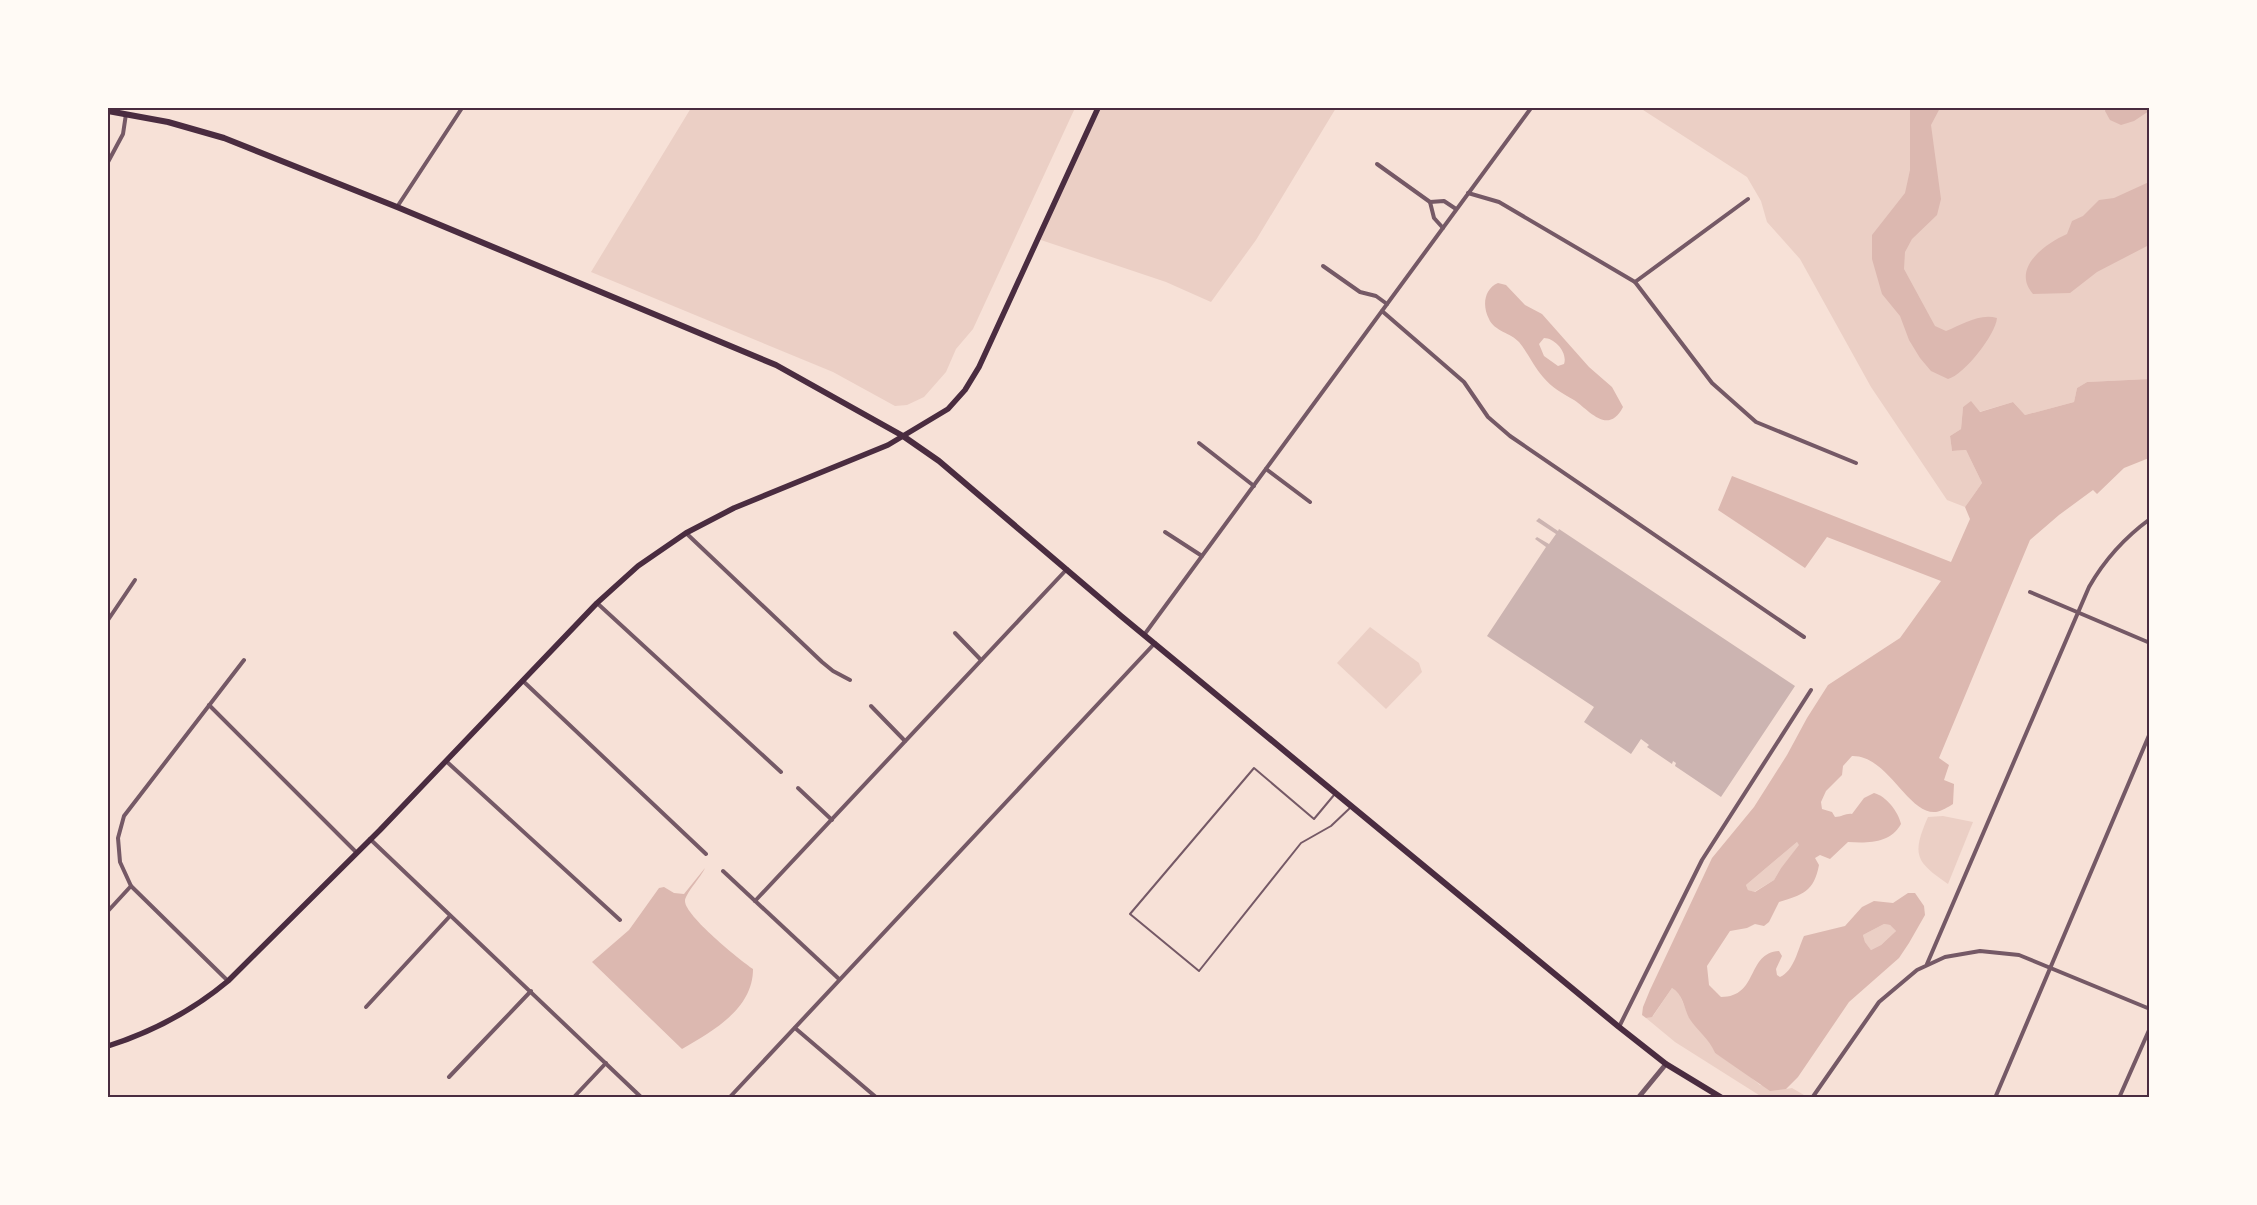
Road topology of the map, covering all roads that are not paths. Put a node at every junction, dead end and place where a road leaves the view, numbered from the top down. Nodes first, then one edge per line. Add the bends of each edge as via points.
1 (462, 108) edge
2 (1098, 108) edge
3 (1531, 108) edge
4 (108, 111) edge
5 (126, 114) junction
6 (108, 162) edge
7 (1377, 164) dead end
8 (1468, 193) junction
9 (1748, 199) dead end
10 (1430, 202) junction
11 (397, 207) junction
12 (1456, 209) junction
13 (1443, 228) junction
14 (1323, 266) dead end
15 (1635, 282) junction
16 (1386, 304) junction
17 (1382, 311) junction
18 (903, 436) junction
19 (1200, 443) dead end
20 (1856, 462) dead end
21 (1266, 469) junction
22 (1254, 486) junction
23 (1310, 502) dead end
24 (2150, 519) edge
25 (1165, 532) dead end
26 (686, 534) junction
27 (1202, 556) junction
28 (1067, 569) junction
29 (135, 580) dead end
30 (2030, 592) dead end
31 (597, 603) junction
32 (108, 607) edge
33 (114, 611) junction
34 (2077, 612) junction
35 (108, 620) edge
36 (955, 633) dead end
37 (1144, 635) junction
38 (1804, 637) dead end
39 (2150, 643) edge
40 (1155, 644) junction
41 (244, 660) dead end
42 (981, 660) junction
43 (850, 680) dead end
44 (523, 681) junction
45 (1812, 690) dead end
46 (209, 705) junction
47 (871, 706) dead end
48 (2150, 733) edge
49 (905, 741) junction
50 (446, 761) junction
51 (780, 772) dead end
52 (798, 788) dead end
53 (1335, 794) junction
54 (1351, 806) junction
55 (832, 820) junction
56 (370, 839) junction
57 (356, 852) junction
58 (706, 854) dead end
59 (723, 871) dead end
60 (131, 886) junction
61 (754, 901) junction
62 (108, 910) edge
63 (450, 916) junction
64 (620, 920) dead end
65 (1927, 964) junction
66 (2050, 967) junction
67 (839, 979) junction
68 (228, 981) junction
69 (531, 991) junction
70 (366, 1008) dead end
71 (2150, 1009) edge
72 (1619, 1027) junction
73 (795, 1028) junction
74 (2150, 1028) edge
75 (108, 1046) edge
76 (606, 1063) junction
77 (1666, 1064) junction
78 (449, 1077) dead end
79 (573, 1098) edge
80 (642, 1098) edge
81 (730, 1098) edge
82 (877, 1098) edge
83 (1638, 1098) edge
84 (1722, 1098) edge
85 (1812, 1098) edge
86 (1995, 1098) edge
87 (2119, 1098) edge

1 - 11 street
2 - 18 main road via 979,367 948,409
3 - 8 street
4 - 5 main road
5 - 6 street via 123,134
5 - 11 main road via 224,138
7 - 10 street
8 - 12 street
8 - 15 street via 1499,202
9 - 15 street
10 - 12 street via 1444,201
10 - 13 street via 1434,218
11 - 18 main road via 776,365
12 - 13 street
13 - 16 street
14 - 16 street via 1360,292 1376,296
15 - 20 street via 1712,383 1756,422
16 - 17 street
17 - 21 street
17 - 38 street via 1464,382 1488,417 1510,436
18 - 26 main road via 734,508
18 - 28 main road via 939,461
19 - 22 street
21 - 22 street
21 - 23 street
22 - 27 street
24 - 34 street via 2105,560
25 - 27 street
26 - 31 main road via 638,566
26 - 43 street via 822,662
27 - 37 street
28 - 37 main road
28 - 42 street
29 - 33 street
30 - 34 street
31 - 44 main road
31 - 51 street
32 - 33 street
33 - 35 street
34 - 39 street
34 - 65 street
36 - 42 street
37 - 40 main road
40 - 53 main road
40 - 67 street
41 - 46 street
42 - 49 street
44 - 50 main road
44 - 58 street
45 - 72 street via 1702,860
46 - 57 street
46 - 60 street via 124,816 118,838 120,862
47 - 49 street
48 - 66 street
49 - 55 street
50 - 56 main road
50 - 64 street
52 - 55 street
53 - 54 main road
53 - 54 lane via 1314,819 1254,768 1130,914 1199,971 1301,843 1331,826
54 - 72 main road
55 - 61 street
56 - 57 main road
56 - 63 street
57 - 68 main road
59 - 61 street
60 - 62 street
60 - 68 street
61 - 67 street
63 - 69 street
63 - 70 street
65 - 66 street via 1956,954 1993,950 2019,954
65 - 85 street via 1875,1006
66 - 71 street
66 - 86 street
67 - 73 street
68 - 75 main road via 183,1013 139,1036
69 - 76 street
69 - 78 street
72 - 77 main road
73 - 81 street
73 - 82 street
74 - 87 street
76 - 79 street
76 - 80 street
77 - 83 street
77 - 84 main road

